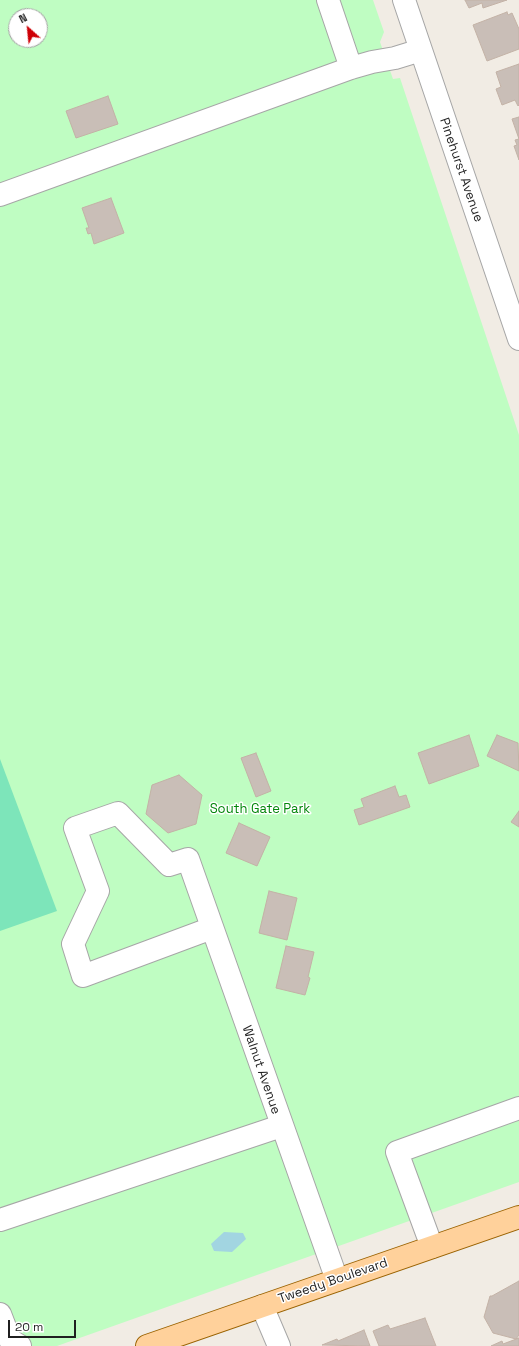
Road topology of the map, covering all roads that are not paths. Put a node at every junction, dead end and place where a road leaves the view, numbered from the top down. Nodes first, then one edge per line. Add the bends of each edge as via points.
1 (328, 0) edge
2 (404, 0) edge
3 (421, 50) junction
4 (351, 68) junction
5 (0, 195) edge
6 (519, 339) edge
7 (212, 928) junction
8 (519, 1108) edge
9 (281, 1126) junction
10 (519, 1217) edge
11 (0, 1220) edge
12 (432, 1247) junction
13 (337, 1280) junction
14 (262, 1306) junction
15 (0, 1314) edge
16 (10, 1343) edge
17 (147, 1346) edge
18 (279, 1346) edge

1 - 4 street
2 - 3 street, Pinehurst Avenue
3 - 4 street
3 - 6 street, Pinehurst Avenue
4 - 5 street
7 - 7 street, Walnut Avenue via 188,859 169,866 118,812 75,828 98,891 72,944 83,976
7 - 9 street, Walnut Avenue
8 - 12 street via 397,1152
9 - 11 street
9 - 13 street, Walnut Avenue
10 - 12 main road, Tweedy Boulevard
12 - 13 main road, Tweedy Boulevard
13 - 14 main road, Tweedy Boulevard
14 - 17 main road, Tweedy Boulevard
14 - 18 street
15 - 16 street

